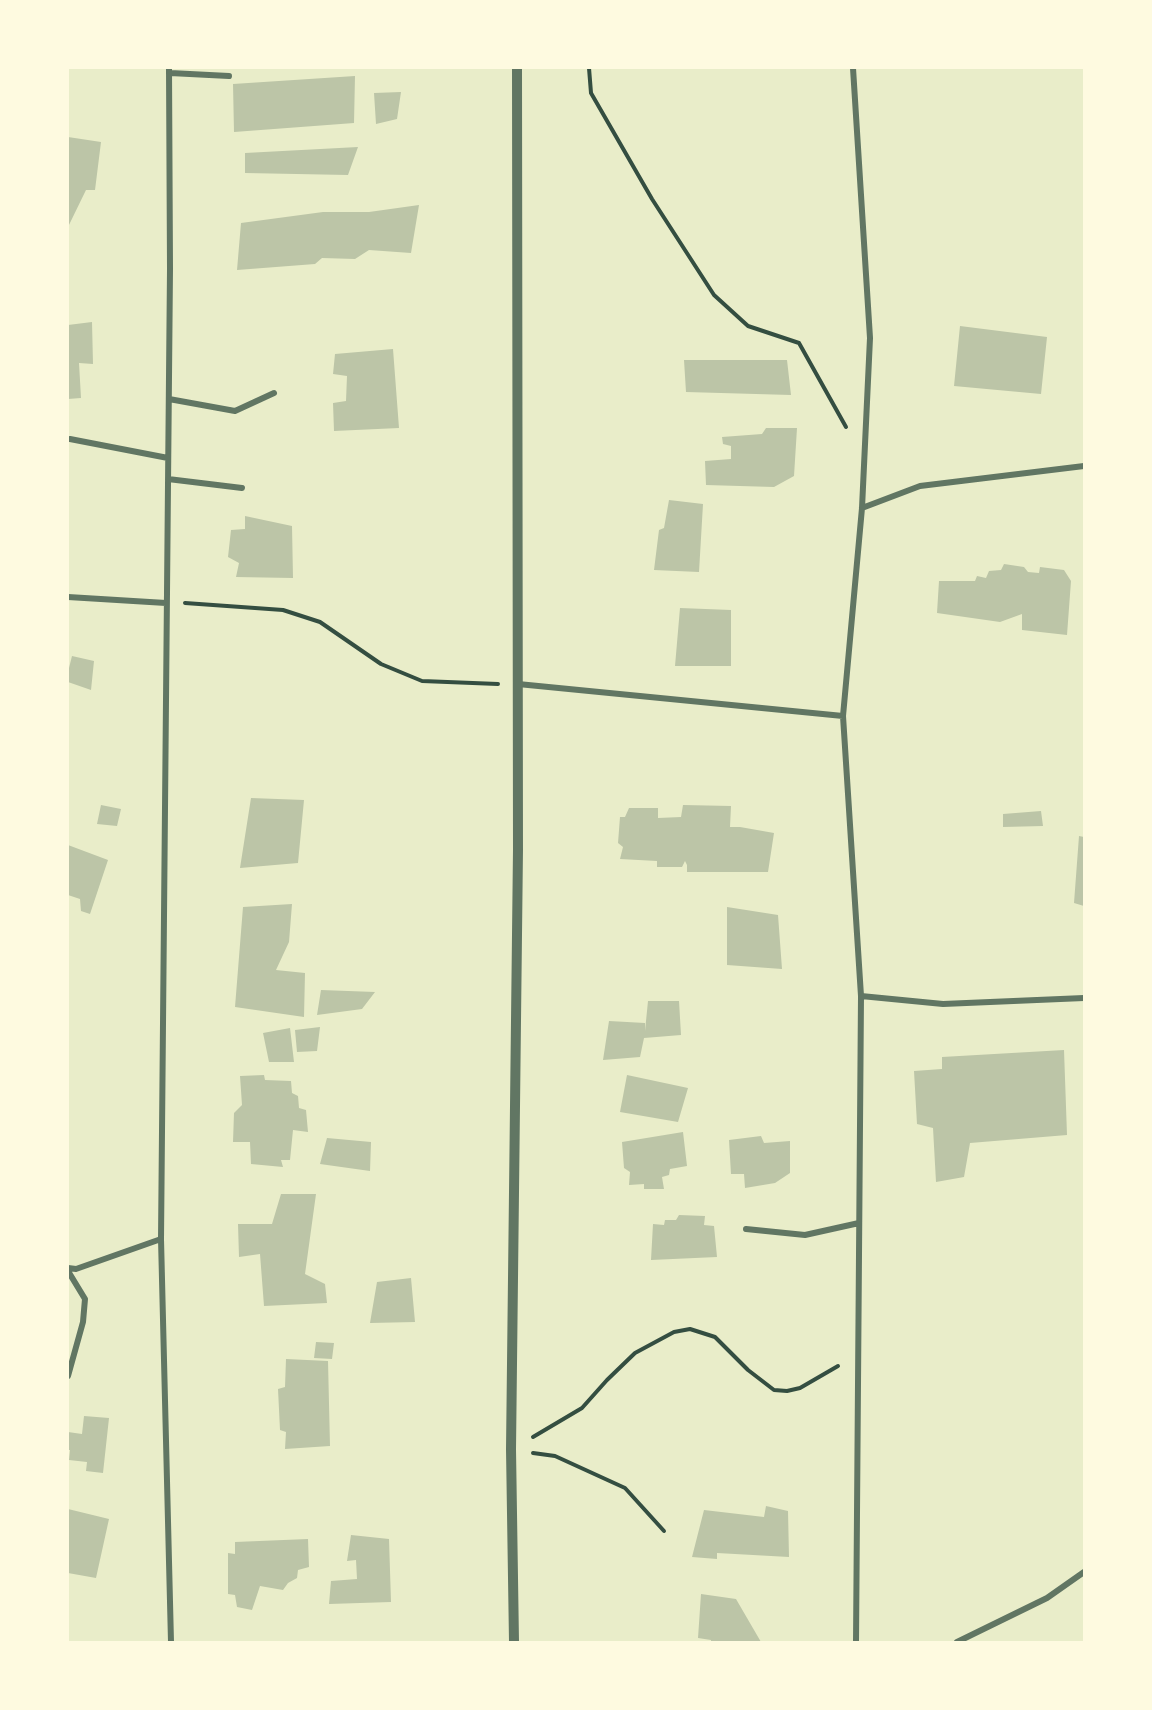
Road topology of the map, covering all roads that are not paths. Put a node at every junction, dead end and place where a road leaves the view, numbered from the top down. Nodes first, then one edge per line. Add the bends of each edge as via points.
1 (517, 68) edge
2 (853, 68) edge
3 (169, 70) edge
4 (229, 76) dead end
5 (274, 393) dead end
6 (169, 399) junction
7 (70, 440) dead end
8 (168, 458) junction
9 (1084, 466) edge
10 (168, 479) junction
11 (242, 488) dead end
12 (862, 508) junction
13 (68, 597) edge
14 (166, 603) junction
15 (518, 684) junction
16 (843, 716) junction
17 (861, 996) junction
18 (1084, 998) edge
19 (859, 1222) junction
20 (746, 1229) dead end
21 (161, 1239) junction
22 (68, 1270) edge
23 (68, 1376) edge
24 (1084, 1572) edge
25 (173, 1642) edge
26 (514, 1642) edge
27 (856, 1642) edge
28 (957, 1642) edge

1 - 15 street
2 - 12 street via 870,338
3 - 4 street
3 - 6 street
5 - 6 street via 235,411
6 - 8 street
7 - 8 street
8 - 10 street
9 - 12 street via 920,486
10 - 11 street
10 - 14 street
12 - 16 street
13 - 14 street
14 - 21 street
15 - 16 street
15 - 26 street via 511,1449
16 - 17 street
17 - 18 street via 943,1004
17 - 19 street
19 - 20 street via 805,1235
19 - 27 street
21 - 22 street
21 - 25 street
22 - 23 street via 85,1299 83,1322
24 - 28 street via 1047,1598

